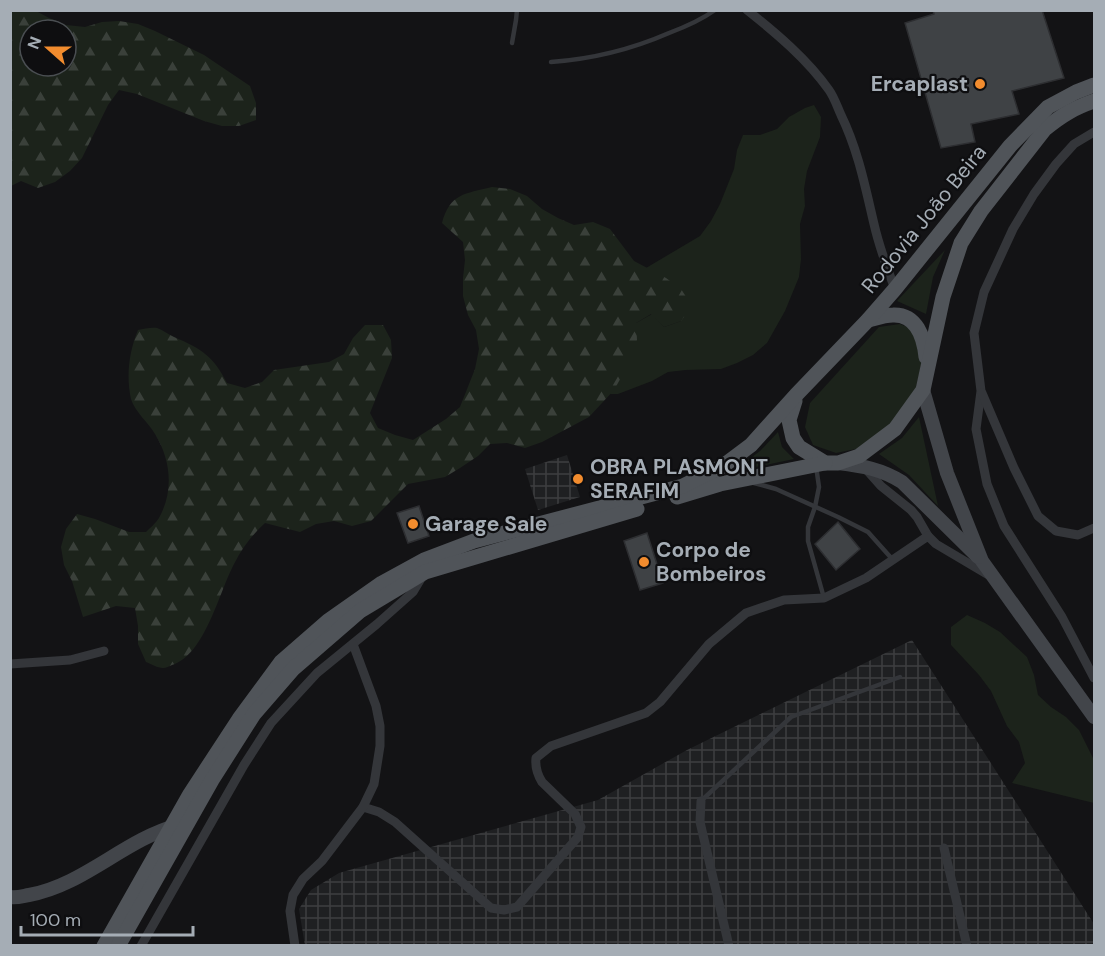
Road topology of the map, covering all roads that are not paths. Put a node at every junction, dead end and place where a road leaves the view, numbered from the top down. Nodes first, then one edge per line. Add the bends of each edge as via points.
1 (517, 10) edge
2 (715, 10) edge
3 (747, 10) edge
4 (512, 43) dead end
5 (551, 62) dead end
6 (1095, 85) edge
7 (1095, 101) edge
8 (1095, 132) edge
9 (895, 290) junction
10 (868, 320) junction
11 (927, 369) junction
12 (923, 390) junction
13 (981, 391) junction
14 (796, 395) junction
15 (826, 464) junction
16 (864, 466) junction
17 (740, 480) junction
18 (815, 507) junction
19 (1095, 528) edge
20 (928, 536) junction
21 (893, 560) junction
22 (982, 561) junction
23 (425, 572) junction
24 (993, 578) junction
25 (824, 598) junction
26 (353, 644) junction
27 (104, 651) dead end
28 (10, 664) edge
29 (900, 677) dead end
30 (1095, 678) edge
31 (1095, 717) edge
32 (700, 801) joint
33 (363, 807) junction
34 (180, 825) junction
35 (131, 847) junction
36 (944, 848) dead end
37 (156, 855) junction
38 (10, 897) edge
39 (104, 945) edge
40 (118, 945) edge
41 (141, 945) edge
42 (295, 945) edge
43 (729, 945) edge
44 (967, 945) edge

1 - 4 lane
2 - 5 lane via 680,29 624,50
3 - 9 street via 804,61 830,91 857,154 874,226
6 - 9 main road, Rodovia João Beira via 1048,107 1010,146
7 - 11 main road, Rodovia João Beira via 1074,108 1045,129 976,219 961,243 943,297
8 - 13 street via 1074,144 1034,194 984,292 974,333
9 - 10 main road, Rodovia João Beira
10 - 11 main road via 894,315 906,317 917,326 924,342
10 - 14 main road, Rodovia João Beira
11 - 12 main road, Rodovia João Beira
12 - 15 main road, Rodovia João Beira via 895,429 859,456
12 - 22 main road via 947,473
13 - 19 street via 1038,516 1056,531 1078,535
13 - 30 street via 976,429 987,484 1004,526 1062,617
14 - 15 main road via 789,420 793,438 799,447
14 - 34 main road, Rodovia João Beira via 751,445 723,466 683,486 474,541 424,560 382,583 328,621 281,662 190,795
15 - 16 main road
15 - 17 main road, Rodovia João Beira
15 - 18 lane
16 - 20 street via 911,510
16 - 22 main road via 902,482
17 - 18 lane via 776,489
17 - 23 main road, Rodovia João Beira
18 - 21 lane via 868,532
18 - 25 lane via 808,540
20 - 21 street
20 - 24 street
21 - 25 street
22 - 24 main road
23 - 26 street via 413,592
23 - 34 main road, Rodovia João Beira via 360,611 293,669 254,714
24 - 31 main road
25 - 33 street via 784,600 746,613 709,644 646,713 551,746 536,758 535,768 542,782 575,814 581,827 578,837 517,907 491,908 395,822
26 - 33 street via 380,726 374,784
26 - 41 street via 318,673 272,723
27 - 28 street via 70,660
29 - 32 lane via 791,717
32 - 43 street via 700,822
33 - 42 street via 293,895 290,910
34 - 35 main road
34 - 37 main road
34 - 40 main road
35 - 37 main road via 148,848
35 - 38 main road via 64,885
36 - 44 street
37 - 39 main road

